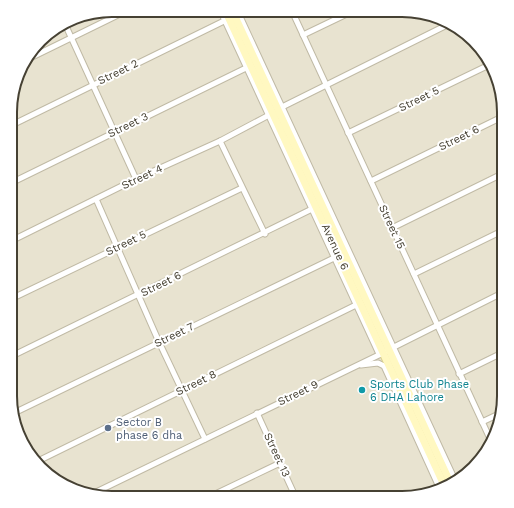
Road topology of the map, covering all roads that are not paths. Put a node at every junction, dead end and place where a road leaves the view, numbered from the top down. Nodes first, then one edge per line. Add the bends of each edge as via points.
1 (114, 17) edge
2 (223, 17) edge
3 (228, 17) edge
4 (235, 17) edge
5 (240, 17) edge
6 (295, 17) edge
7 (338, 17) edge
8 (224, 21) junction
9 (444, 27) edge
10 (67, 29) edge
11 (303, 35) junction
12 (71, 38) junction
13 (36, 55) edge
14 (485, 67) edge
15 (246, 68) junction
16 (92, 85) junction
17 (326, 86) junction
18 (275, 111) junction
19 (497, 119) edge
20 (17, 122) edge
21 (114, 132) junction
22 (348, 133) junction
23 (220, 141) junction
24 (497, 176) edge
25 (17, 180) edge
26 (136, 180) junction
27 (371, 181) junction
28 (242, 188) junction
29 (96, 199) junction
30 (312, 209) junction
31 (392, 228) junction
32 (497, 233) edge
33 (265, 234) junction
34 (17, 238) edge
35 (118, 247) junction
36 (334, 258) junction
37 (414, 274) junction
38 (139, 295) junction
39 (17, 296) edge
40 (497, 296) edge
41 (356, 304) junction
42 (438, 325) junction
43 (159, 342) junction
44 (386, 351) junction
45 (17, 354) edge
46 (497, 355) edge
47 (355, 366) junction
48 (459, 374) junction
49 (182, 390) junction
50 (18, 410) edge
51 (257, 413) junction
52 (495, 415) edge
53 (482, 422) junction
54 (488, 435) edge
55 (205, 439) junction
56 (42, 459) edge
57 (280, 462) junction
58 (453, 476) edge
59 (448, 479) edge
60 (443, 481) edge
61 (438, 484) edge
62 (100, 490) edge
63 (221, 491) edge
64 (293, 491) edge

1 - 12 street
2 - 8 street
3 - 18 main road, Avenue 6
4 - 18 main road, Avenue 6
5 - 18 street
6 - 11 street, Street 15
7 - 11 street
8 - 15 street
8 - 16 street, Street 2
9 - 17 street, Street 4
10 - 12 street
11 - 17 street, Street 15
12 - 13 street
12 - 16 street
14 - 22 street, Street 5
15 - 18 street
15 - 21 street, Street 3
16 - 20 street, Street 2
16 - 21 street
17 - 18 street, Street 4
17 - 22 street, Street 15
18 - 23 street, Street 4
18 - 30 street
18 - 44 main road, Avenue 6
19 - 27 street, Street 6
21 - 25 street, Street 3
21 - 26 street
22 - 27 street, Street 15
23 - 26 street, Street 4
23 - 28 street
24 - 31 street
26 - 29 street, Street 4
27 - 31 street, Street 15
28 - 33 street
28 - 35 street, Street 5
29 - 34 street, Street 4
29 - 35 street
30 - 33 street, Street 6
30 - 36 street
31 - 37 street, Street 15
32 - 37 street
33 - 38 street, Street 6
35 - 38 street
35 - 39 street, Street 5
36 - 41 street
36 - 43 street, Street 7
37 - 42 street, Street 15
38 - 43 street
38 - 45 street, Street 6
40 - 42 street, Street 9
41 - 44 street
41 - 49 street, Street 8
42 - 44 street, Street 9
42 - 48 street, Street 15
43 - 49 street
43 - 50 street, Street 7
44 - 47 street, Street 9
44 - 58 street
44 - 59 main road, Avenue 6
44 - 60 main road, Avenue 6
46 - 48 street
47 - 51 street, Street 9
47 - 61 street via 378,363 384,366
48 - 53 street, Street 15
49 - 55 street
49 - 56 street, Street 8
51 - 55 street, Street 9
51 - 57 street, Street 13
52 - 53 street
53 - 54 street, Street 15
55 - 62 street, Street 9
57 - 63 street
57 - 64 street, Street 13

